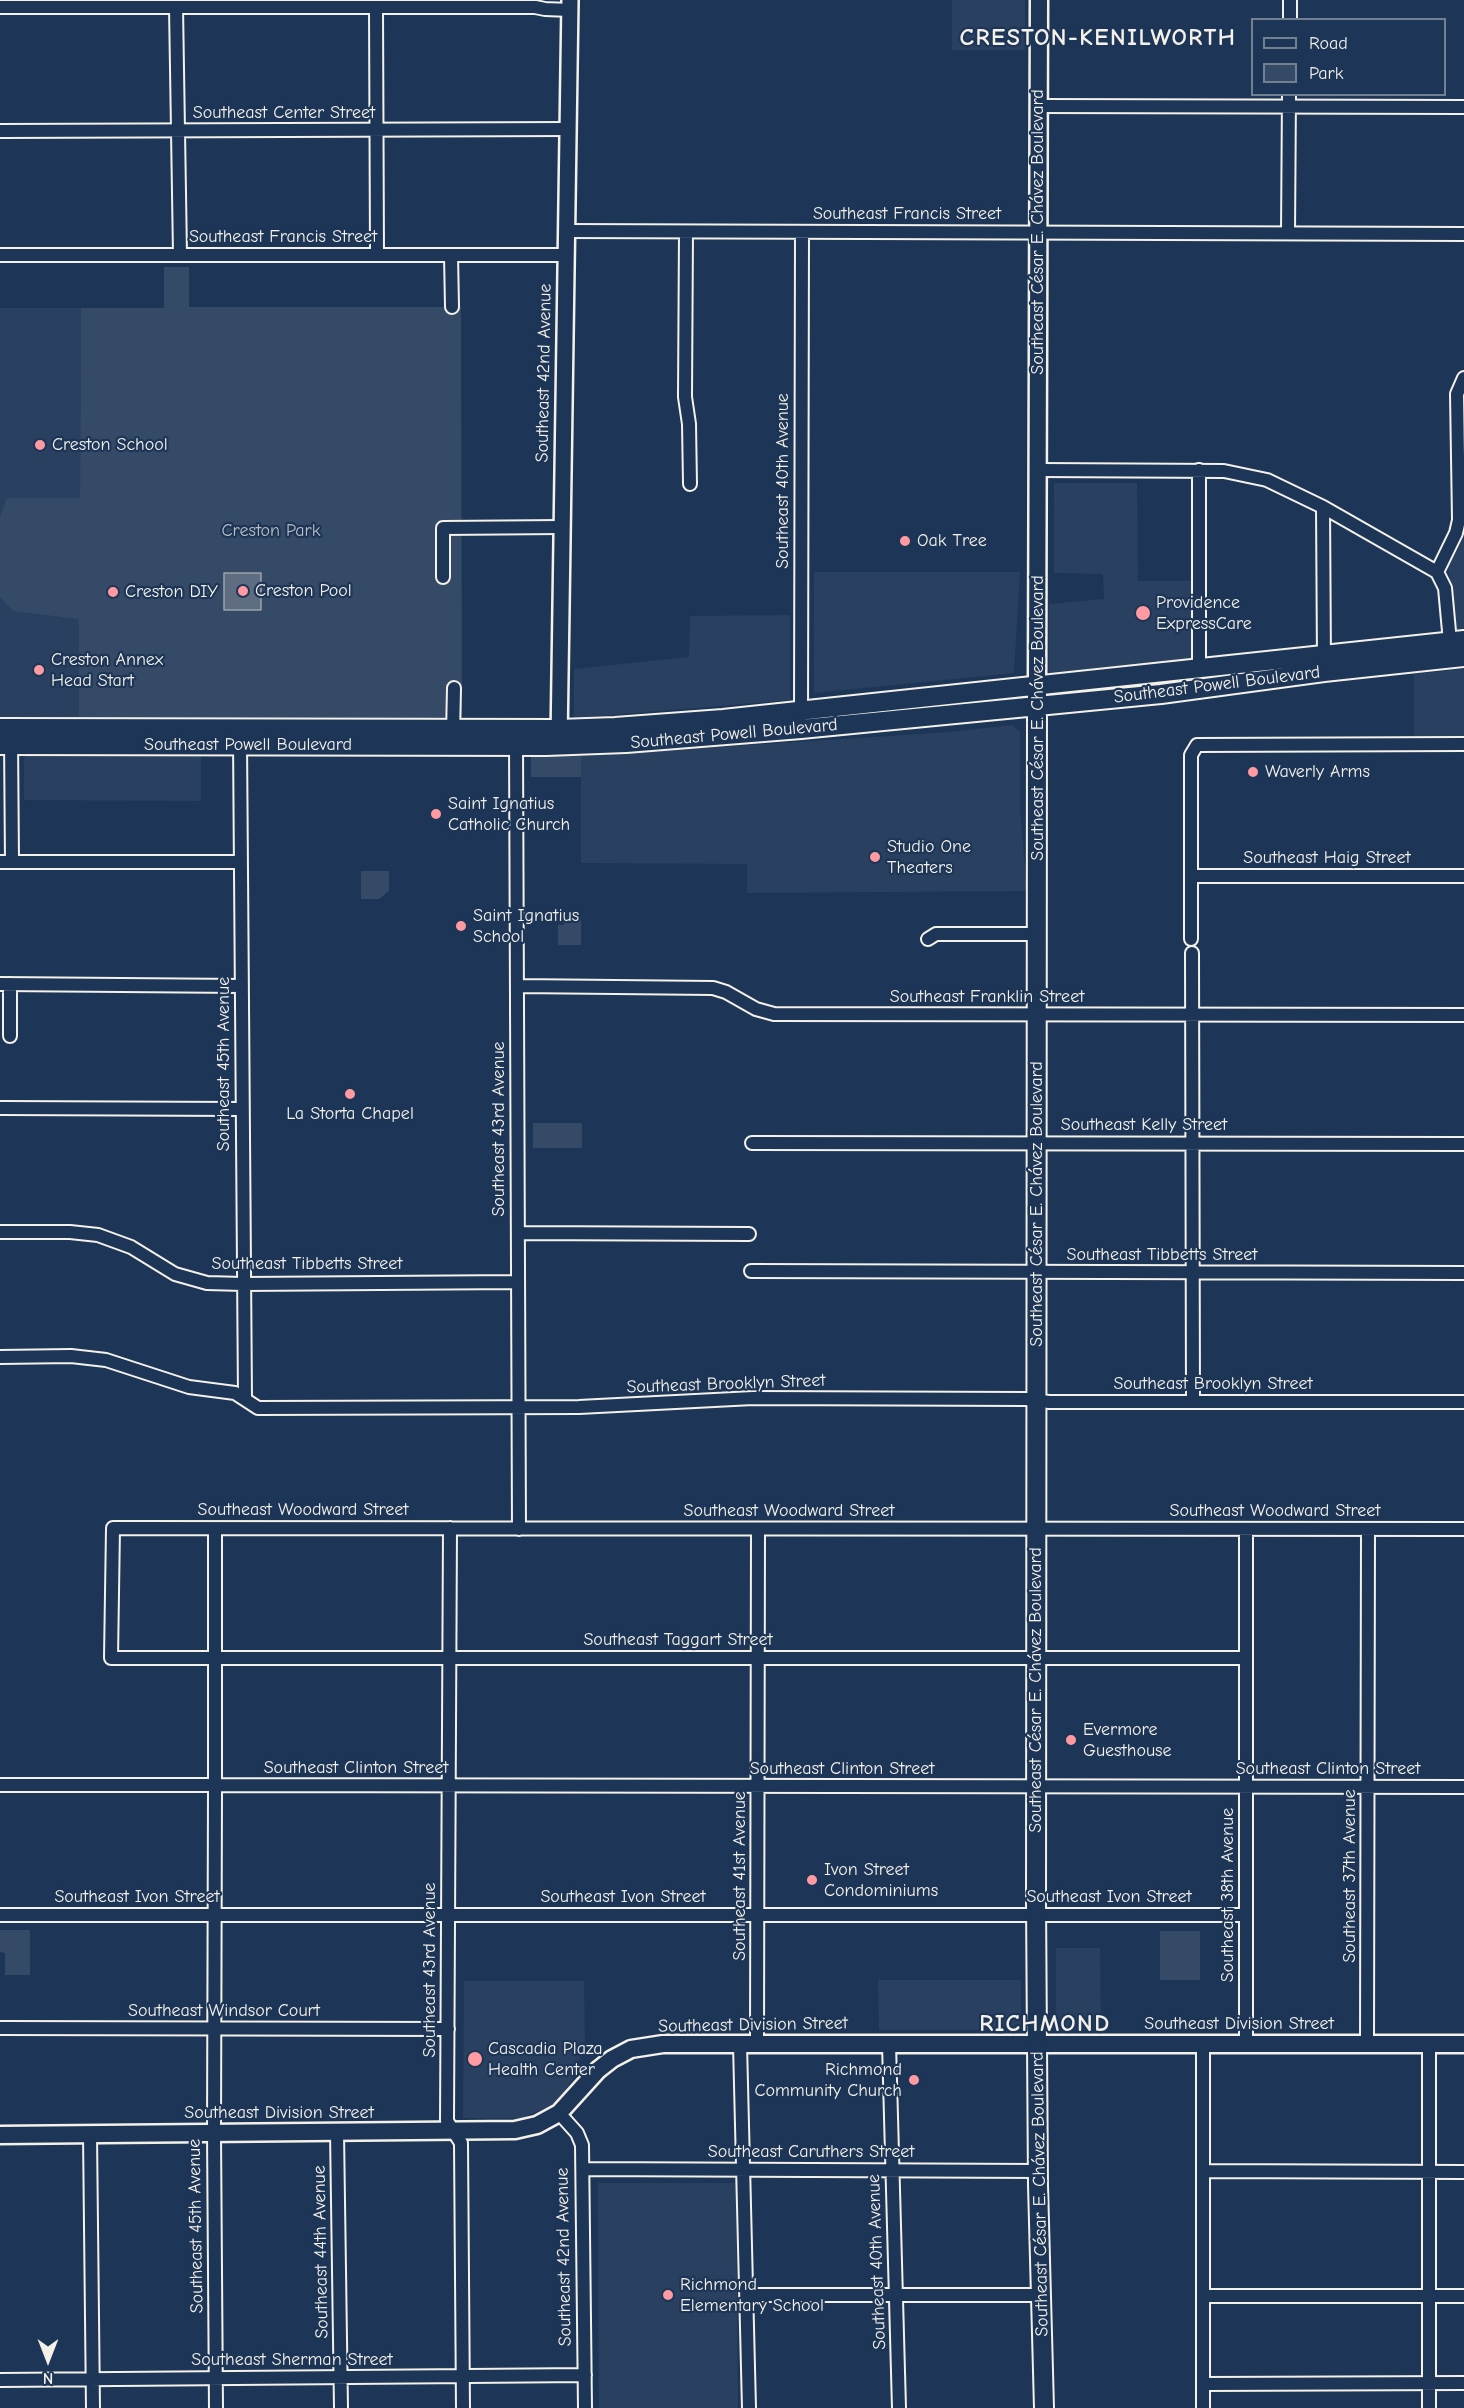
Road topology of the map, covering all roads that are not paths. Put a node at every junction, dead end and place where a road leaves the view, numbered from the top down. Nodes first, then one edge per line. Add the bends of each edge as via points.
1 (1039, 0) edge
2 (1290, 0) edge
3 (301, 3) edge
4 (52, 4) edge
5 (570, 5) edge
6 (0, 7) edge
7 (176, 7) junction
8 (376, 7) junction
9 (1290, 18) edge
10 (1289, 101) edge
11 (1038, 106) junction
12 (1464, 107) edge
13 (568, 129) junction
14 (0, 131) edge
15 (179, 131) junction
16 (377, 131) junction
17 (566, 231) junction
18 (686, 232) junction
19 (802, 232) junction
20 (1038, 232) junction
21 (1288, 233) junction
22 (1464, 234) edge
23 (0, 255) edge
24 (180, 255) junction
25 (377, 255) junction
26 (451, 255) junction
27 (566, 255) junction
28 (452, 307) dead end
29 (1464, 378) edge
30 (1039, 470) junction
31 (1199, 470) junction
32 (690, 484) dead end
33 (1323, 507) junction
34 (561, 527) junction
35 (1437, 572) junction
36 (443, 577) dead end
37 (1457, 641) edge
38 (1464, 657) edge
39 (1437, 660) junction
40 (1324, 663) junction
41 (1199, 669) junction
42 (1037, 686) junction
43 (454, 688) dead end
44 (1037, 706) junction
45 (801, 720) junction
46 (5, 736) edge
47 (240, 737) junction
48 (453, 737) junction
49 (516, 737) junction
50 (559, 737) junction
51 (1464, 744) edge
52 (6, 862) edge
53 (240, 862) junction
54 (1191, 876) junction
55 (1464, 876) edge
56 (1037, 934) junction
57 (928, 939) dead end
58 (1191, 939) dead end
59 (1192, 953) dead end
60 (5, 984) edge
61 (242, 986) junction
62 (517, 986) junction
63 (1037, 1015) junction
64 (1191, 1015) junction
65 (1464, 1015) edge
66 (9, 1036) dead end
67 (0, 1108) edge
68 (242, 1109) junction
69 (752, 1143) dead end
70 (1037, 1143) junction
71 (1192, 1144) junction
72 (1464, 1144) edge
73 (0, 1232) edge
74 (518, 1233) junction
75 (749, 1234) dead end
76 (751, 1271) dead end
77 (1037, 1273) junction
78 (1193, 1273) junction
79 (1464, 1273) edge
80 (517, 1282) junction
81 (243, 1284) junction
82 (0, 1357) edge
83 (245, 1399) junction
84 (1037, 1400) junction
85 (1193, 1402) junction
86 (1464, 1402) edge
87 (518, 1408) junction
88 (450, 1528) junction
89 (215, 1529) junction
90 (519, 1529) junction
91 (758, 1529) junction
92 (1036, 1529) junction
93 (1246, 1529) junction
94 (1368, 1529) junction
95 (1464, 1529) edge
96 (215, 1657) junction
97 (111, 1658) joint
98 (449, 1658) junction
99 (759, 1658) junction
100 (1037, 1658) junction
101 (1245, 1658) junction
102 (0, 1785) edge
103 (214, 1786) junction
104 (450, 1786) junction
105 (758, 1787) junction
106 (1036, 1787) junction
107 (1245, 1787) junction
108 (1368, 1787) junction
109 (1464, 1787) edge
110 (0, 1915) edge
111 (449, 1915) junction
112 (759, 1915) junction
113 (1246, 1915) junction
114 (216, 1916) junction
115 (1036, 1916) junction
116 (0, 2028) edge
117 (214, 2029) junction
118 (448, 2029) junction
119 (1037, 2043) junction
120 (749, 2044) junction
121 (889, 2044) junction
122 (1203, 2044) junction
123 (1246, 2044) junction
124 (1367, 2044) junction
125 (1429, 2044) junction
126 (1464, 2044) edge
127 (559, 2113) junction
128 (454, 2131) junction
129 (337, 2132) junction
130 (213, 2133) junction
131 (90, 2134) junction
132 (0, 2135) edge
133 (583, 2169) junction
134 (742, 2170) junction
135 (893, 2170) junction
136 (1038, 2170) junction
137 (1203, 2171) junction
138 (1428, 2172) junction
139 (1464, 2172) edge
140 (747, 2295) junction
141 (1041, 2295) junction
142 (1429, 2295) junction
143 (897, 2296) junction
144 (1203, 2296) junction
145 (1464, 2296) edge
146 (585, 2375) junction
147 (463, 2377) junction
148 (340, 2378) junction
149 (92, 2379) junction
150 (216, 2379) junction
151 (0, 2380) edge
152 (1429, 2383) junction
153 (1464, 2383) edge
154 (1203, 2384) junction
155 (93, 2408) edge
156 (216, 2408) edge
157 (340, 2408) edge
158 (463, 2408) edge
159 (585, 2408) edge
160 (749, 2408) edge
161 (899, 2408) edge
162 (1044, 2408) edge
163 (1203, 2408) edge
164 (1429, 2408) edge

1 - 11 main road, Southeast César E. Chávez Boulevard
2 - 9 street
3 - 7 street
3 - 8 street
4 - 6 street
4 - 7 street
5 - 8 street via 545,9
5 - 13 street, Southeast 42nd Avenue
7 - 15 street
8 - 16 street
10 - 11 street
10 - 12 street
10 - 21 street
11 - 20 main road, Southeast César E. Chávez Boulevard
13 - 16 street, Southeast Center Street
13 - 17 street, Southeast 42nd Avenue
14 - 15 street, Southeast Center Street
15 - 16 street, Southeast Center Street
15 - 24 street
16 - 25 street
17 - 18 street, Southeast Francis Street
17 - 27 street, Southeast 42nd Avenue
18 - 19 street, Southeast Francis Street
18 - 32 street
19 - 20 street, Southeast Francis Street
19 - 45 street, Southeast 40th Avenue
20 - 21 street, Southeast Francis Street
20 - 30 main road, Southeast César E. Chávez Boulevard
21 - 22 street, Southeast Francis Street
23 - 24 street, Southeast Francis Street
24 - 25 street, Southeast Francis Street
25 - 26 street, Southeast Francis Street
26 - 27 street, Southeast Francis Street
26 - 28 street
27 - 34 street, Southeast 42nd Avenue
29 - 35 street via 1457,394 1459,520
30 - 31 street
30 - 42 main road, Southeast César E. Chávez Boulevard
31 - 33 street via 1267,480
31 - 41 street
33 - 35 street
33 - 40 street
34 - 36 street via 443,528
34 - 50 street, Southeast 42nd Avenue
35 - 37 street via 1445,588
37 - 39 main road
37 - 40 main road, Southeast Powell Boulevard
38 - 39 main road, Southeast Powell Boulevard
39 - 40 main road, Southeast Powell Boulevard
40 - 41 main road, Southeast Powell Boulevard
40 - 44 main road, Southeast Powell Boulevard via 1201,689
41 - 42 main road, Southeast Powell Boulevard
42 - 44 main road, Southeast César E. Chávez Boulevard
42 - 45 main road, Southeast Powell Boulevard
43 - 48 street
44 - 45 main road, Southeast Powell Boulevard
44 - 56 main road, Southeast César E. Chávez Boulevard
45 - 50 main road, Southeast Powell Boulevard via 724,736
46 - 47 main road, Southeast Powell Boulevard
46 - 52 street
47 - 48 main road, Southeast Powell Boulevard
47 - 53 street, Southeast 45th Avenue
48 - 49 main road, Southeast Powell Boulevard
49 - 50 main road, Southeast Powell Boulevard
49 - 62 street, Southeast 43rd Avenue
51 - 54 street via 1194,747
52 - 53 street
53 - 61 street, Southeast 45th Avenue
54 - 55 street, Southeast Haig Street
54 - 58 street
56 - 57 street via 936,934
56 - 63 main road, Southeast César E. Chávez Boulevard
59 - 64 street
60 - 61 street
60 - 66 street
61 - 68 street, Southeast 45th Avenue
62 - 63 street, Southeast Franklin Street via 713,988 774,1014
62 - 74 street, Southeast 43rd Avenue
63 - 64 street, Southeast Franklin Street
63 - 70 main road, Southeast César E. Chávez Boulevard
64 - 65 street, Southeast Franklin Street
64 - 71 street
67 - 68 street
68 - 81 street, Southeast 45th Avenue
69 - 70 street, Southeast Kelly Street
70 - 71 street, Southeast Kelly Street
70 - 77 main road, Southeast César E. Chávez Boulevard
71 - 72 street, Southeast Kelly Street
71 - 78 street
73 - 81 street, Southeast Tibbetts Street via 98,1235 130,1247 175,1274 207,1283
74 - 75 street
74 - 80 street, Southeast 43rd Avenue
76 - 77 street, Southeast Tibbetts Street
77 - 78 street, Southeast Tibbetts Street
77 - 84 main road, Southeast César E. Chávez Boulevard
78 - 79 street, Southeast Tibbetts Street
78 - 85 street
80 - 81 street, Southeast Tibbetts Street
80 - 87 street, Southeast 43rd Avenue
81 - 83 street, Southeast 45th Avenue
82 - 83 street, Southeast Brooklyn Street via 94,1357 180,1385 235,1393
83 - 87 street, Southeast Brooklyn Street via 258,1408
84 - 85 street, Southeast Brooklyn Street
84 - 87 street, Southeast Brooklyn Street via 753,1398
84 - 92 main road, Southeast César E. Chávez Boulevard
85 - 86 street, Southeast Brooklyn Street
87 - 90 street, Southeast 43rd Avenue
88 - 89 street, Southeast Woodward Street
88 - 90 street, Southeast Woodward Street
88 - 98 street, Southeast 43rd Avenue
89 - 96 street, Southeast 45th Avenue
89 - 97 street, Southeast Woodward Street via 113,1528
90 - 91 street, Southeast Woodward Street
91 - 92 street, Southeast Woodward Street
91 - 99 street, Southeast 41st Avenue
92 - 93 street, Southeast Woodward Street
92 - 100 main road, Southeast César E. Chávez Boulevard
93 - 94 street, Southeast Woodward Street
93 - 101 street, Southeast 38th Avenue
94 - 95 street, Southeast Woodward Street
94 - 108 street, Southeast 37th Avenue
96 - 97 street, Southeast Taggart Street
96 - 98 street, Southeast Taggart Street
96 - 103 street, Southeast 45th Avenue
98 - 99 street, Southeast Taggart Street
98 - 104 street, Southeast 43rd Avenue
99 - 100 street, Southeast Taggart Street
99 - 105 street, Southeast 41st Avenue
100 - 101 street, Southeast Taggart Street
100 - 106 main road, Southeast César E. Chávez Boulevard
101 - 107 street, Southeast 38th Avenue
102 - 103 street, Southeast Clinton Street
103 - 104 street, Southeast Clinton Street
103 - 114 street, Southeast 45th Avenue
104 - 105 street, Southeast Clinton Street
104 - 111 street, Southeast 43rd Avenue
105 - 106 street, Southeast Clinton Street
105 - 112 street, Southeast 41st Avenue
106 - 107 street, Southeast Clinton Street
106 - 115 main road, Southeast César E. Chávez Boulevard
107 - 108 street, Southeast Clinton Street
107 - 113 street, Southeast 38th Avenue
108 - 109 street, Southeast Clinton Street
108 - 124 street, Southeast 37th Avenue
110 - 114 street, Southeast Ivon Street
111 - 112 street, Southeast Ivon Street
111 - 114 street, Southeast Ivon Street
111 - 118 street, Southeast 43rd Avenue
112 - 115 street, Southeast Ivon Street
112 - 120 street, Southeast 41st Avenue
113 - 115 street, Southeast Ivon Street
113 - 123 street, Southeast 38th Avenue
114 - 117 street, Southeast 45th Avenue
115 - 119 main road, Southeast César E. Chávez Boulevard
116 - 117 street, Southeast Windsor Court
117 - 118 street, Southeast Windsor Court
117 - 130 street, Southeast 45th Avenue
118 - 128 street, Southeast 43rd Avenue via 447,2121
119 - 121 main road, Southeast Division Street
119 - 122 main road, Southeast Division Street
119 - 136 main road, Southeast César E. Chávez Boulevard
120 - 121 main road, Southeast Division Street
120 - 127 main road, Southeast Division Street via 663,2044 621,2053 598,2070
120 - 134 street, Southeast 41st Avenue
121 - 135 street, Southeast 40th Avenue
122 - 123 main road, Southeast Division Street
122 - 137 street
123 - 124 main road, Southeast Division Street
124 - 125 main road, Southeast Division Street
125 - 126 main road, Southeast Division Street
125 - 138 street
127 - 128 main road, Southeast Division Street via 537,2125 515,2130
127 - 133 street, Southeast 42nd Avenue via 580,2138
128 - 129 main road, Southeast Division Street
128 - 147 street, Southeast 43rd Avenue via 461,2143
129 - 130 main road, Southeast Division Street
129 - 148 street, Southeast 44th Avenue
130 - 131 main road, Southeast Division Street
130 - 150 street, Southeast 45th Avenue
131 - 132 main road, Southeast Division Street
131 - 149 street
133 - 134 street, Southeast Caruthers Street
133 - 146 street, Southeast 42nd Avenue
134 - 135 street, Southeast Caruthers Street
134 - 140 street, Southeast 41st Avenue
135 - 136 street, Southeast Caruthers Street
135 - 143 street, Southeast 40th Avenue
136 - 141 main road, Southeast César E. Chávez Boulevard
137 - 138 street
137 - 144 street
138 - 139 street
138 - 142 street
140 - 143 street
140 - 160 street, Southeast 41st Avenue
141 - 143 street
141 - 162 main road, Southeast César E. Chávez Boulevard
142 - 144 street
142 - 145 street
142 - 152 street
143 - 161 street, Southeast 40th Avenue
144 - 154 street
146 - 147 street, Southeast Sherman Street
146 - 159 street, Southeast 42nd Avenue
147 - 148 street, Southeast Sherman Street
147 - 158 street, Southeast 43rd Avenue
148 - 150 street, Southeast Sherman Street
148 - 157 street, Southeast 44th Avenue
149 - 150 street, Southeast Sherman Street
149 - 151 street, Southeast Sherman Street
149 - 155 street
150 - 156 street, Southeast 45th Avenue
152 - 153 street
152 - 154 street
152 - 164 street
154 - 163 street

